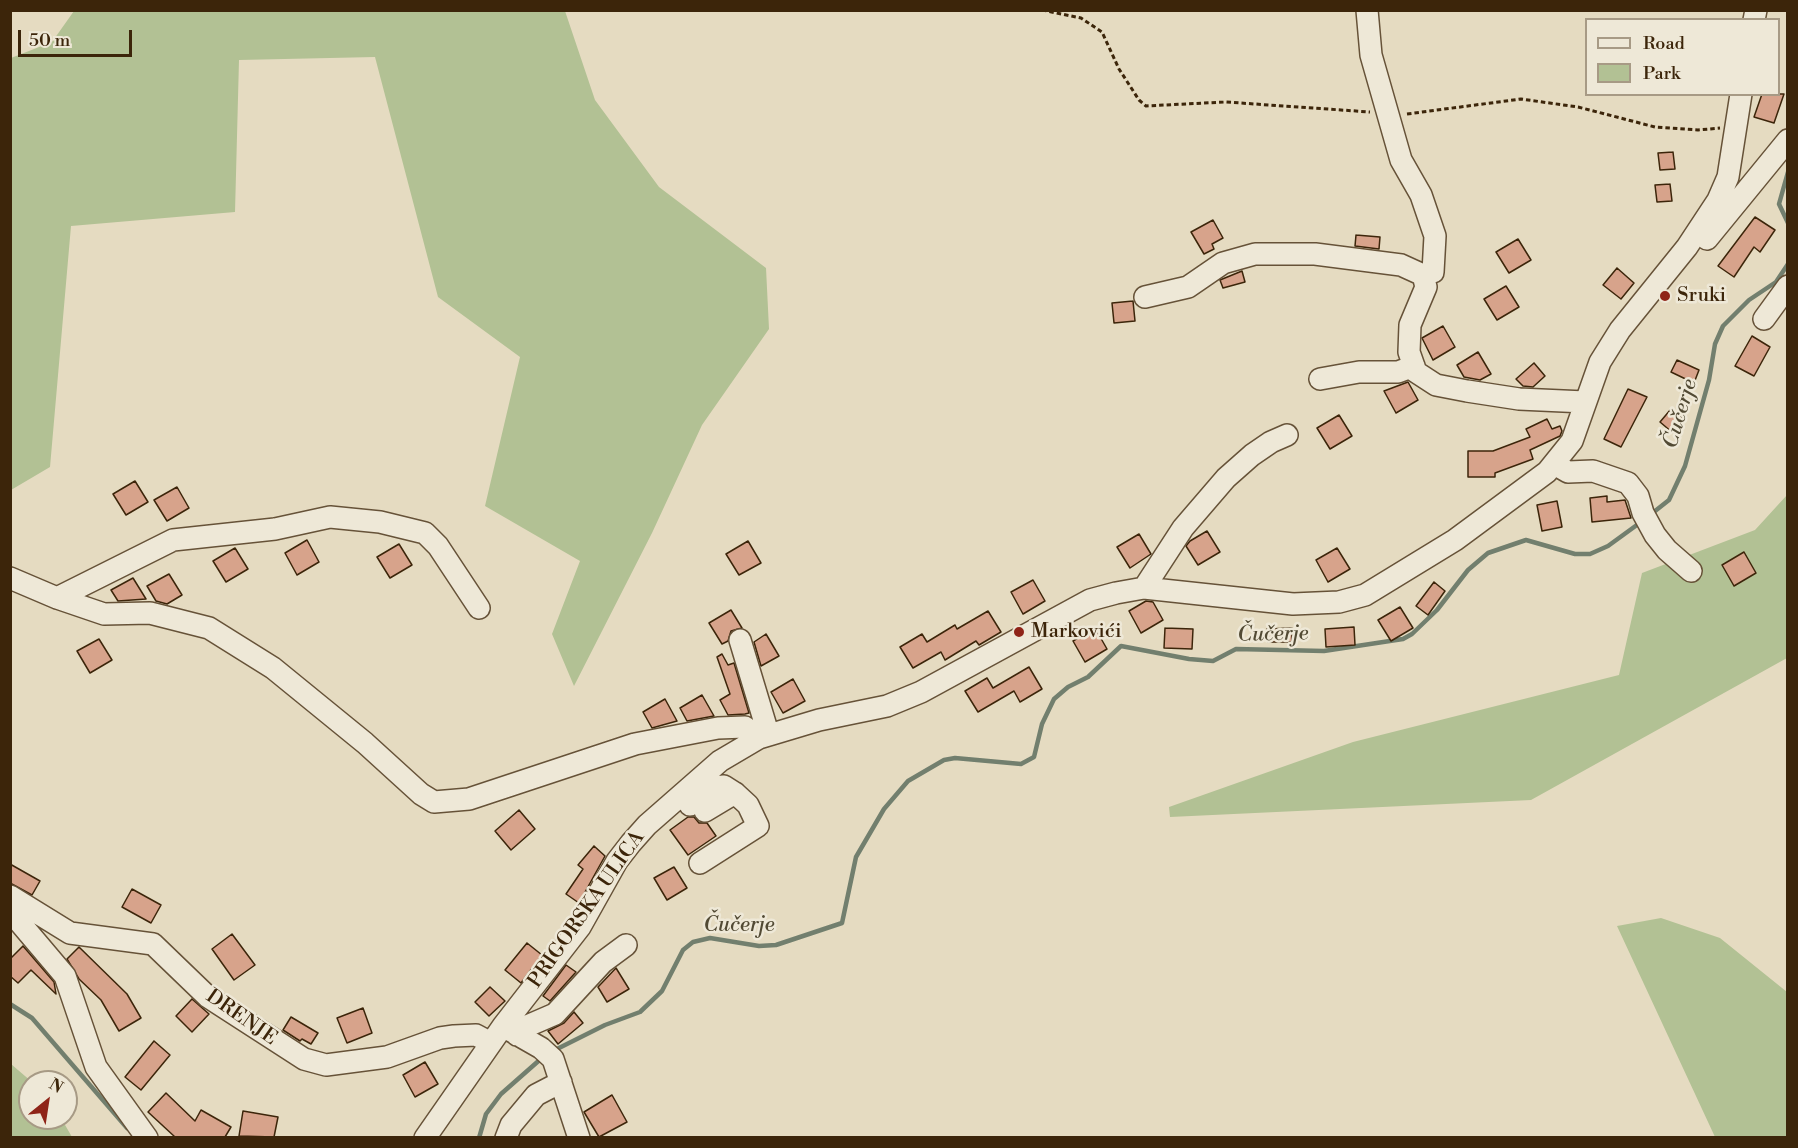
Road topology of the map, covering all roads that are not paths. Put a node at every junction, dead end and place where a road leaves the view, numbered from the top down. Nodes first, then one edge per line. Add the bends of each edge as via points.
1 (1367, 10) edge
2 (1742, 96) edge
3 (1788, 140) edge
4 (1687, 247) junction
5 (1424, 275) junction
6 (1788, 286) edge
7 (1145, 297) dead end
8 (1764, 319) dead end
9 (1414, 366) junction
10 (1320, 379) dead end
11 (1586, 402) junction
12 (1287, 435) dead end
13 (1554, 464) junction
14 (1691, 571) dead end
15 (10, 578) edge
16 (1143, 588) junction
17 (57, 598) junction
18 (479, 608) dead end
19 (740, 640) dead end
20 (763, 735) junction
21 (735, 793) junction
22 (669, 807) junction
23 (705, 811) dead end
24 (700, 863) dead end
25 (10, 896) edge
26 (10, 911) edge
27 (626, 945) dead end
28 (504, 1035) junction
29 (561, 1082) junction
30 (147, 1137) edge
31 (425, 1137) edge
32 (506, 1137) edge
33 (579, 1137) edge

1 - 5 street via 1371,55 1395,141 1421,195 1435,236 1433,272
2 - 4 street, PRIGORSKA ULICA via 1728,177
3 - 4 street via 1706,240
4 - 11 street, PRIGORSKA ULICA via 1620,330 1600,362
5 - 7 street via 1401,265 1323,255 1254,254 1222,263 1188,287
5 - 9 street via 1426,287 1410,325 1409,352
6 - 8 street
9 - 10 street via 1398,372 1359,372
9 - 11 street via 1416,372 1436,385 1519,399
11 - 13 street, PRIGORSKA ULICA via 1572,441
12 - 16 street via 1271,442 1226,478 1183,528
13 - 14 street via 1568,472 1593,471 1628,483 1655,535
13 - 16 street, PRIGORSKA ULICA via 1455,540 1365,595 1339,602 1293,604
15 - 17 street
16 - 20 street, PRIGORSKA ULICA via 1090,600 921,692 887,706
17 - 18 street via 174,540 275,529 330,517 380,522 425,533
17 - 20 street via 104,614 150,613 209,628 273,668 434,802 469,799 645,742 718,728 745,727
19 - 20 street
20 - 22 street, PRIGORSKA ULICA via 720,761
21 - 22 street via 724,786 708,788 690,805
21 - 23 street
21 - 24 street via 758,826
22 - 28 street, PRIGORSKA ULICA via 647,825 617,861 580,927
25 - 28 street, DRENJE via 70,933 153,944 208,997 304,1059 326,1065 387,1057 440,1038
26 - 30 street via 65,976 96,1067
27 - 28 street via 603,962 555,1014
28 - 29 street, DRENJE via 547,1054
28 - 31 street, PRIGORSKA ULICA
29 - 32 street via 536,1095
29 - 33 street

